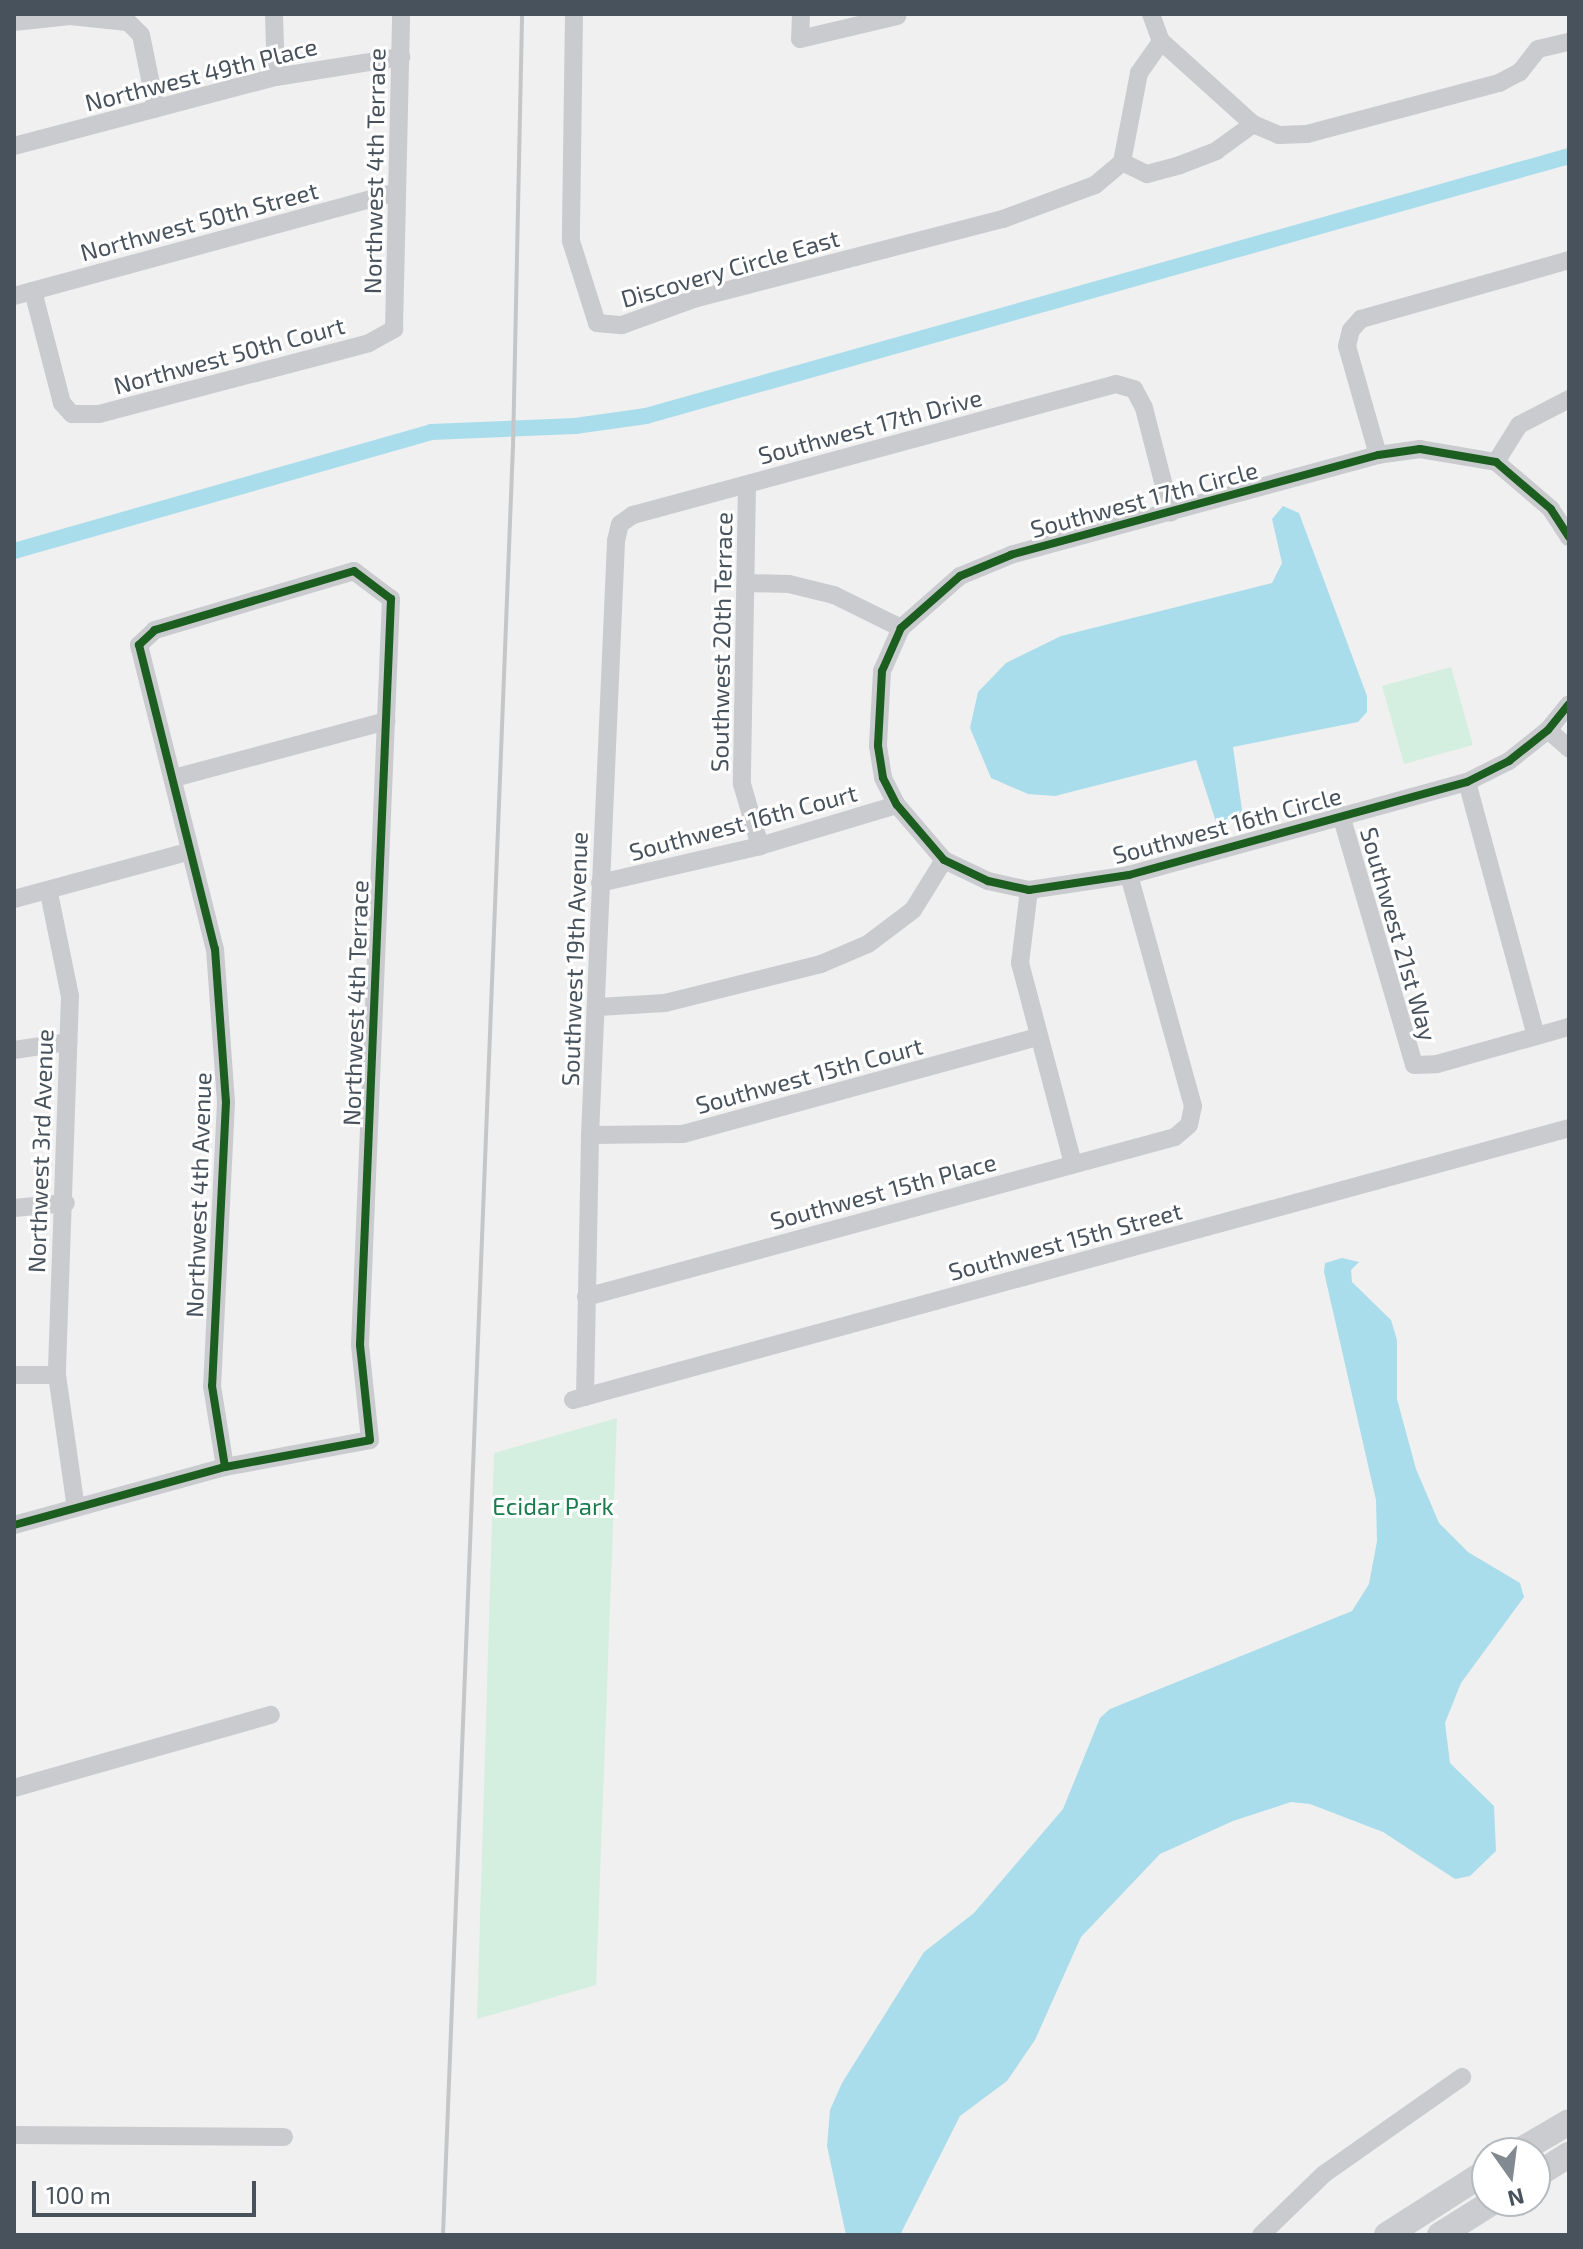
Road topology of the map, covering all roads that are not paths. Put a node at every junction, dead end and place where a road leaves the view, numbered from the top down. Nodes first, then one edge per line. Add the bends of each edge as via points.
1 (274, 14) edge
2 (401, 14) edge
3 (574, 14) edge
4 (801, 14) edge
5 (1151, 14) edge
6 (897, 16) edge
7 (848, 21) edge
8 (14, 22) edge
9 (1161, 41) junction
10 (1569, 42) edge
11 (401, 57) junction
12 (276, 77) junction
13 (156, 108) junction
14 (1253, 124) junction
15 (14, 146) edge
16 (1122, 162) junction
17 (396, 192) junction
18 (1569, 260) edge
19 (33, 291) junction
20 (14, 296) edge
21 (394, 329) joint
22 (1569, 399) edge
23 (1378, 455) junction
24 (1496, 462) junction
25 (747, 485) junction
26 (1171, 513) junction
27 (620, 524) joint
28 (1569, 537) edge
29 (746, 583) junction
30 (901, 628) junction
31 (139, 645) joint
32 (1569, 704) edge
33 (386, 721) junction
34 (1548, 730) junction
35 (1569, 748) edge
36 (174, 778) junction
37 (1467, 782) junction
38 (897, 805) junction
39 (1341, 815) junction
40 (760, 846) junction
41 (187, 852) junction
42 (944, 860) junction
43 (1129, 875) junction
44 (600, 883) junction
45 (1029, 890) junction
46 (49, 893) junction
47 (14, 899) edge
48 (598, 1007) junction
49 (1569, 1027) edge
50 (1536, 1036) junction
51 (1038, 1037) junction
52 (68, 1042) junction
53 (14, 1050) edge
54 (1569, 1128) edge
55 (590, 1135) junction
56 (1073, 1163) junction
57 (66, 1203) junction
58 (14, 1208) edge
59 (586, 1297) junction
60 (14, 1375) edge
61 (57, 1375) junction
62 (579, 1398) joint
63 (225, 1467) junction
64 (76, 1508) junction
65 (14, 1525) edge
66 (271, 1715) dead end
67 (14, 1788) edge
68 (1462, 2077) dead end
69 (1569, 2122) edge
70 (14, 2135) edge
71 (284, 2137) dead end
72 (1543, 2137) edge
73 (1569, 2155) edge
74 (1551, 2166) edge
75 (1471, 2181) edge
76 (1471, 2215) edge
77 (1261, 2235) edge
78 (1387, 2235) edge
79 (1440, 2235) edge

1 - 12 street
2 - 11 street, Northwest 4th Terrace
3 - 16 street, Discovery Circle East via 571,241 597,323 622,325 697,298 1003,219 1095,185
4 - 7 street via 800,39
5 - 9 street
6 - 7 street
8 - 13 street via 70,16 128,22 141,35
9 - 14 street
9 - 16 street via 1139,73
10 - 14 street via 1538,49 1520,72 1499,83 1307,134 1279,135
11 - 12 street, Northwest 49th Place
11 - 17 street, Northwest 4th Terrace
12 - 13 street, Northwest 49th Place
13 - 15 street, Northwest 49th Place
14 - 16 street via 1216,151 1180,165 1147,174
17 - 19 street, Northwest 50th Street
17 - 21 street, Northwest 4th Terrace
18 - 23 street via 1361,319 1347,346
19 - 20 street, Northwest 50th Street
19 - 21 street, Northwest 50th Court via 62,403 72,414 99,414 354,347
22 - 24 street via 1519,425
23 - 24 street, Southwest 17th Circle via 1420,449
23 - 26 street, Southwest 17th Circle
24 - 28 street via 1551,509
25 - 26 street, Southwest 17th Drive via 1116,384 1134,389 1144,408
25 - 27 street, Southwest 17th Drive via 633,515
25 - 29 street, Southwest 20th Terrace
26 - 30 street, Southwest 17th Circle via 1011,555 960,576
27 - 44 street, Southwest 19th Avenue
29 - 30 street via 789,584 834,595
29 - 40 street, Southwest 20th Terrace via 742,784
30 - 38 street, Southwest 17th Circle via 882,671 878,704 883,778
31 - 33 street, Northwest 4th Terrace via 155,630 354,571 391,599
31 - 36 street, Northwest 4th Avenue
32 - 34 street, Southwest 16th Circle
33 - 36 street
33 - 63 street, Northwest 4th Terrace via 360,1345 370,1440
34 - 35 street
34 - 37 street, Southwest 16th Circle via 1509,761
36 - 41 street, Northwest 4th Avenue
37 - 39 street, Southwest 16th Circle
37 - 50 street
38 - 40 street, Southwest 16th Court
38 - 42 street, Southwest 16th Circle
39 - 43 street, Southwest 16th Circle
39 - 50 street, Southwest 21st Way via 1414,1065 1437,1064
40 - 44 street, Southwest 16th Court
41 - 46 street
41 - 63 street, Northwest 4th Avenue via 215,949 226,1102 212,1386
42 - 45 street, Southwest 16th Circle via 988,881
42 - 48 street via 913,910 868,944 845,954 665,1003
43 - 45 street, Southwest 16th Circle
43 - 56 street, Southwest 15th Place via 1193,1106 1189,1125 1175,1137
44 - 48 street, Southwest 19th Avenue
45 - 51 street via 1020,963
46 - 47 street
46 - 52 street, Northwest 3rd Avenue via 70,996
48 - 55 street, Southwest 19th Avenue
49 - 50 street
51 - 55 street, Southwest 15th Court via 683,1134
51 - 56 street
52 - 53 street
52 - 57 street, Northwest 3rd Avenue
54 - 62 street, Southwest 15th Street
55 - 59 street, Southwest 19th Avenue
56 - 59 street, Southwest 15th Place
57 - 58 street
57 - 61 street, Northwest 3rd Avenue
59 - 62 street, Southwest 19th Avenue
60 - 61 street
61 - 64 street, Northwest 3rd Avenue
63 - 64 street
64 - 65 street
66 - 67 street
68 - 77 street via 1324,2174
69 - 72 street
70 - 71 street
73 - 74 street
75 - 78 street
76 - 79 street

